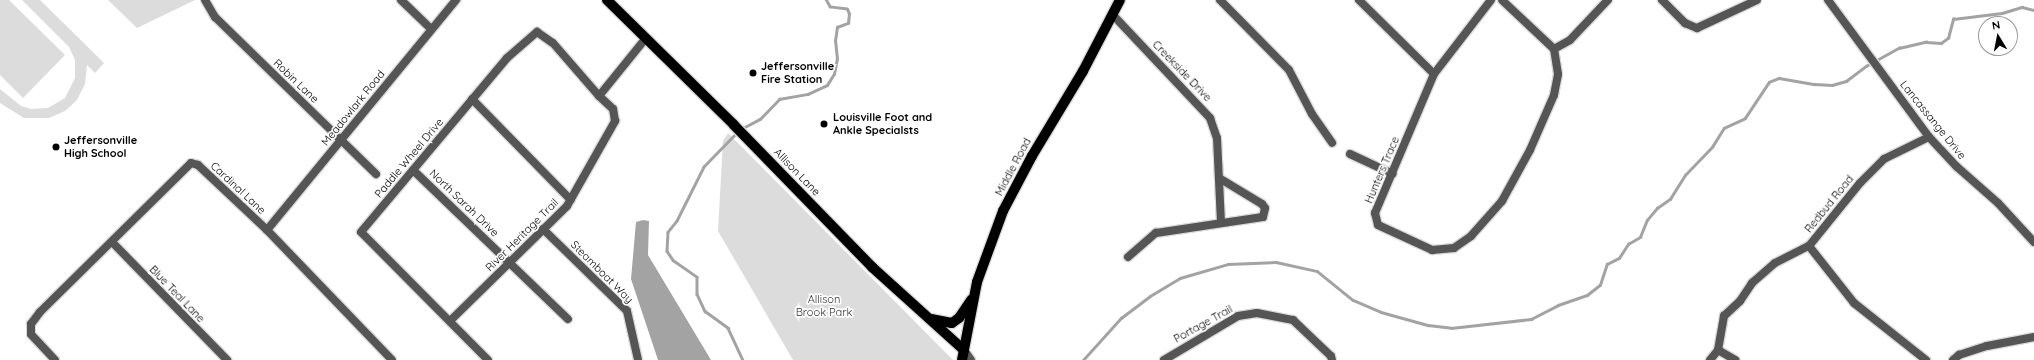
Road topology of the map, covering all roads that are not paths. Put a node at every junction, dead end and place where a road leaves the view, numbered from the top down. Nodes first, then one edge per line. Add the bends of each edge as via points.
1 (205, 0) edge
2 (401, 0) edge
3 (456, 0) edge
4 (607, 0) edge
5 (1120, 0) edge
6 (1220, 0) edge
7 (1359, 0) edge
8 (1490, 0) edge
9 (1502, 0) edge
10 (1608, 0) edge
11 (1662, 0) edge
12 (1757, 0) edge
13 (1828, 0) edge
14 (1112, 14) junction
15 (431, 29) junction
16 (646, 38) junction
17 (1554, 49) junction
18 (1434, 74) junction
19 (599, 96) junction
20 (472, 99) junction
21 (1929, 137) junction
22 (340, 140) junction
23 (1332, 143) dead end
24 (1350, 154) dead end
25 (413, 170) junction
26 (376, 174) dead end
27 (1393, 174) junction
28 (1219, 178) junction
29 (571, 200) junction
30 (1221, 222) junction
31 (543, 229) junction
32 (267, 230) junction
33 (112, 242) junction
34 (2034, 242) edge
35 (1809, 246) junction
36 (1128, 257) dead end
37 (510, 262) junction
38 (975, 293) junction
39 (929, 318) junction
40 (568, 319) dead end
41 (450, 321) junction
42 (2034, 337) edge
43 (1718, 350) junction
44 (963, 355) edge
45 (55, 360) edge
46 (227, 360) edge
47 (392, 360) edge
48 (488, 360) edge
49 (638, 360) edge
50 (971, 360) edge
51 (1164, 360) edge
52 (1332, 360) edge
53 (1710, 360) edge
54 (1734, 360) edge
55 (1926, 360) edge
56 (1952, 360) edge

1 - 22 street, Robin Lane via 215,17
2 - 15 street
3 - 15 street, Meadowlark Road
4 - 16 main road, Allison Lane
5 - 14 main road, Middle Road
6 - 23 street via 1289,70 1320,127
7 - 18 street
8 - 18 street, Hunters Trace
9 - 17 street
10 - 17 street via 1570,40
11 - 12 street via 1685,22 1697,28
13 - 21 street, Lancassange Drive
14 - 28 street, Creekside Drive via 1210,118 1217,138
14 - 38 main road, Middle Road via 1084,71 1032,156 1003,211
15 - 22 street, Meadowlark Road
16 - 19 street
16 - 39 main road, Allison Lane via 745,135 876,271
17 - 27 street, Hunters Trace via 1558,74 1554,95 1530,150 1502,201 1471,236 1454,248 1432,250 1378,225 1376,213
18 - 27 street, Hunters Trace
19 - 20 street, Paddle Wheel Drive via 554,43 537,32 507,58
19 - 29 street, River Heritage Trail via 613,109 615,121
20 - 25 street, Paddle Wheel Drive
20 - 29 street
21 - 34 street, Lancassange Drive via 1956,166 2030,235
21 - 35 street, Redbud Road via 1884,159 1860,183
22 - 26 street, Robin Lane
22 - 32 street, Meadowlark Road
24 - 27 street
25 - 37 street, North Sarah Drive
25 - 41 street, Paddle Wheel Drive via 361,232
28 - 30 street, Creekside Drive
28 - 30 street via 1265,208 1261,219
29 - 31 street, River Heritage Trail
30 - 36 street via 1156,233
31 - 37 street, River Heritage Trail
31 - 49 street, Steamboat Way via 627,311
32 - 33 street, Cardinal Lane via 198,165 191,162
32 - 47 street, Cardinal Lane
33 - 45 street, Cardinal Lane via 40,312 31,324 31,334
33 - 46 street, Blue Teal Lane
35 - 43 street, Redbud Road via 1774,263 1752,283 1740,301 1724,316
35 - 55 street via 1854,303
37 - 40 street, North Sarah Drive
37 - 41 street, River Heritage Trail
38 - 39 main road via 966,310 952,323
38 - 44 main road, Middle Road
39 - 44 main road, Allison Lane
41 - 48 street, Paddle Wheel Drive
42 - 56 street via 1987,346 1959,355
43 - 53 street
43 - 54 street
44 - 50 street, Allison Lane
51 - 52 street, Portage Trail via 1238,316 1257,313 1293,320 1331,356

